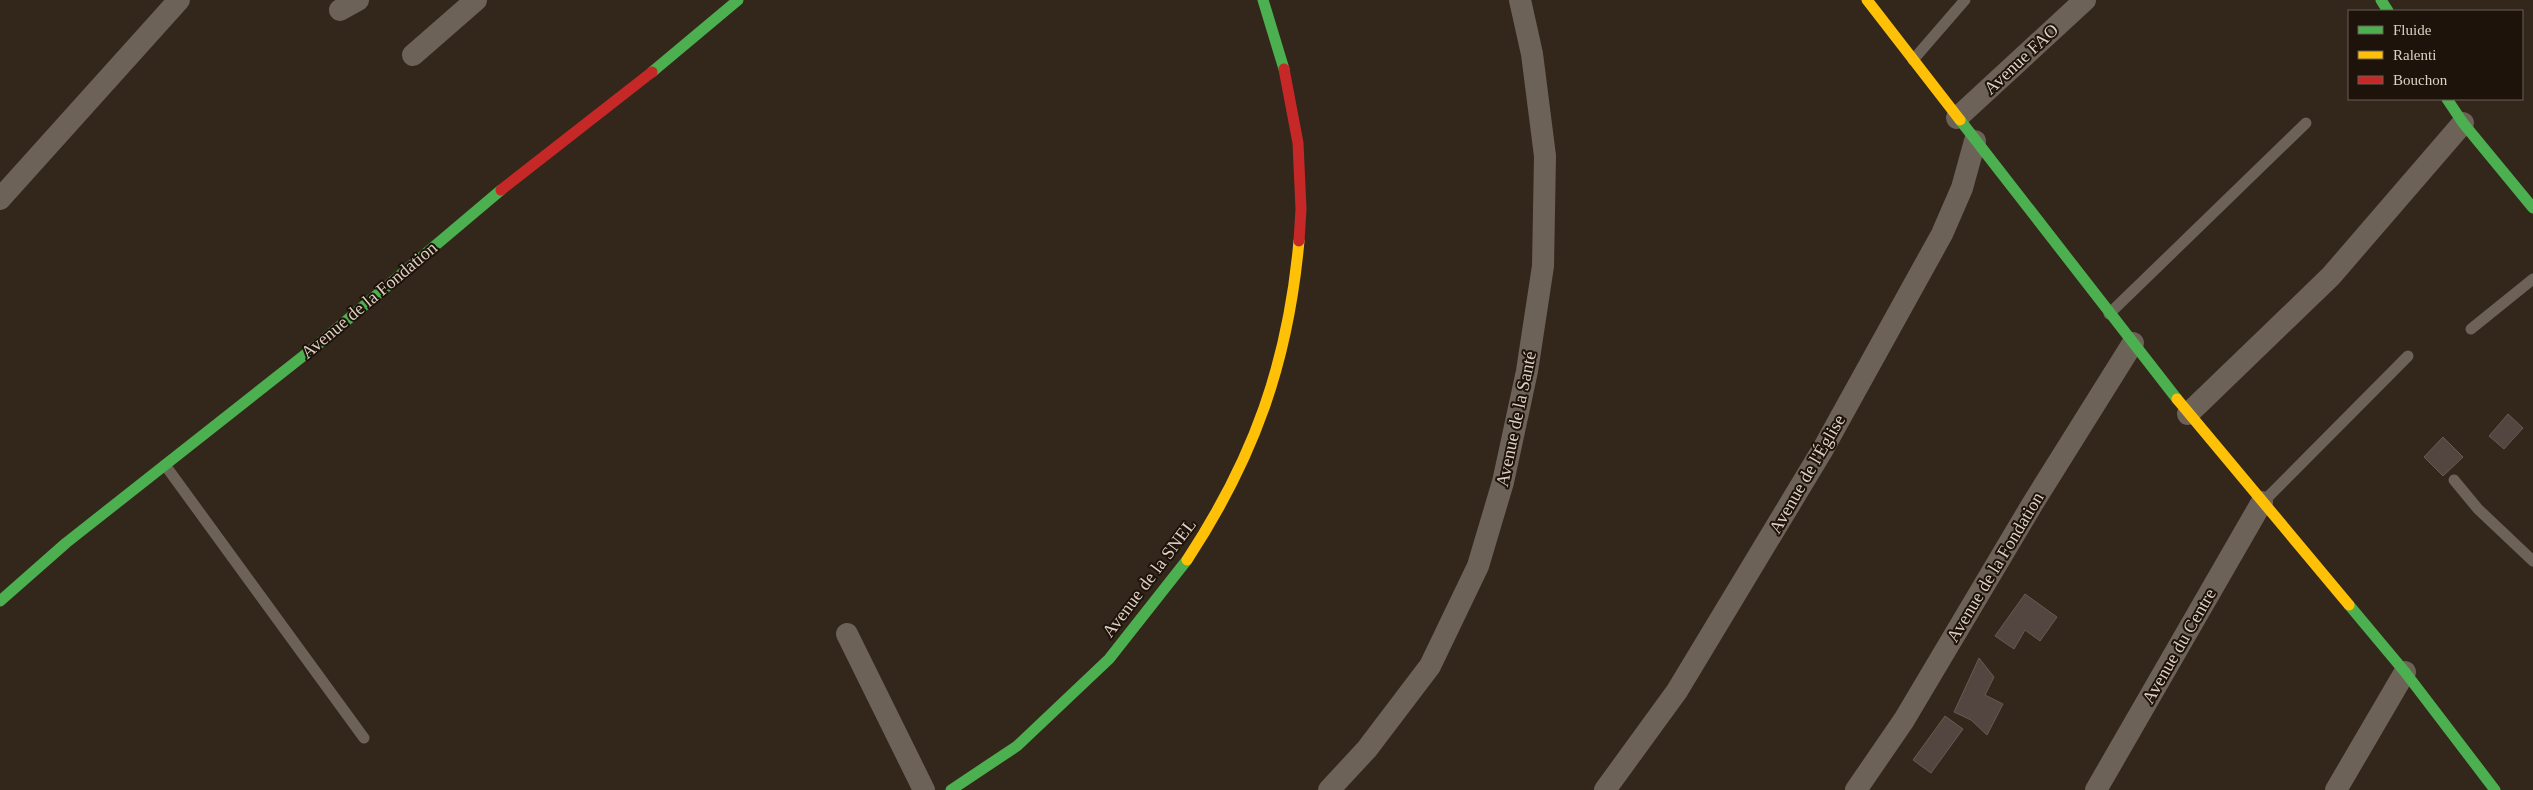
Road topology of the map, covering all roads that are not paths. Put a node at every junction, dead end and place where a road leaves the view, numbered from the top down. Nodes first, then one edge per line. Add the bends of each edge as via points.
1 (179, 0) edge
2 (476, 0) edge
3 (738, 0) edge
4 (1263, 0) edge
5 (1520, 0) edge
6 (1867, 0) edge
7 (1965, 0) edge
8 (2085, 0) edge
9 (413, 55) dead end
10 (1914, 60) junction
11 (2447, 100) edge
12 (1958, 118) junction
13 (2306, 123) dead end
14 (2463, 123) junction
15 (1975, 141) junction
16 (0, 199) edge
17 (2533, 208) edge
18 (2533, 279) edge
19 (2109, 314) junction
20 (2472, 329) dead end
21 (2132, 343) junction
22 (2408, 356) dead end
23 (2188, 414) junction
24 (165, 465) junction
25 (2454, 480) dead end
26 (2262, 502) junction
27 (2533, 561) edge
28 (0, 601) edge
29 (848, 634) dead end
30 (2405, 672) junction
31 (364, 738) dead end
32 (924, 790) edge
33 (951, 790) edge
34 (1329, 790) edge
35 (1605, 790) edge
36 (1856, 790) edge
37 (2096, 790) edge
38 (2336, 790) edge
39 (2495, 790) edge

1 - 16 street
2 - 9 street
3 - 24 main road, Avenue de la Fondation via 484,204 321,342
4 - 33 main road, Avenue de la SNEL via 1283,62 1298,143 1301,208 1288,324 1269,399 1245,458 1211,524 1181,570 1109,659 1017,746
5 - 34 street, Avenue de la Santé via 1532,54 1545,156 1543,266 1527,371 1504,482 1478,566 1430,666 1367,749
6 - 10 main road
7 - 10 lane
8 - 12 street, Avenue FAO
10 - 12 main road
11 - 14 main road
12 - 15 main road
13 - 19 lane
14 - 17 main road
14 - 23 street via 2331,276
15 - 19 main road
15 - 35 street, Avenue de l'Église via 1962,188 1942,234 1823,449 1677,691
18 - 20 lane
19 - 21 main road
21 - 23 main road
21 - 36 street, Avenue de la Fondation via 1904,720
22 - 26 lane
23 - 26 main road
24 - 28 main road, Avenue de la Fondation via 66,543
24 - 31 lane
25 - 27 lane via 2478,510
26 - 30 main road
26 - 37 street, Avenue du Centre
29 - 32 street
30 - 38 street
30 - 39 main road

